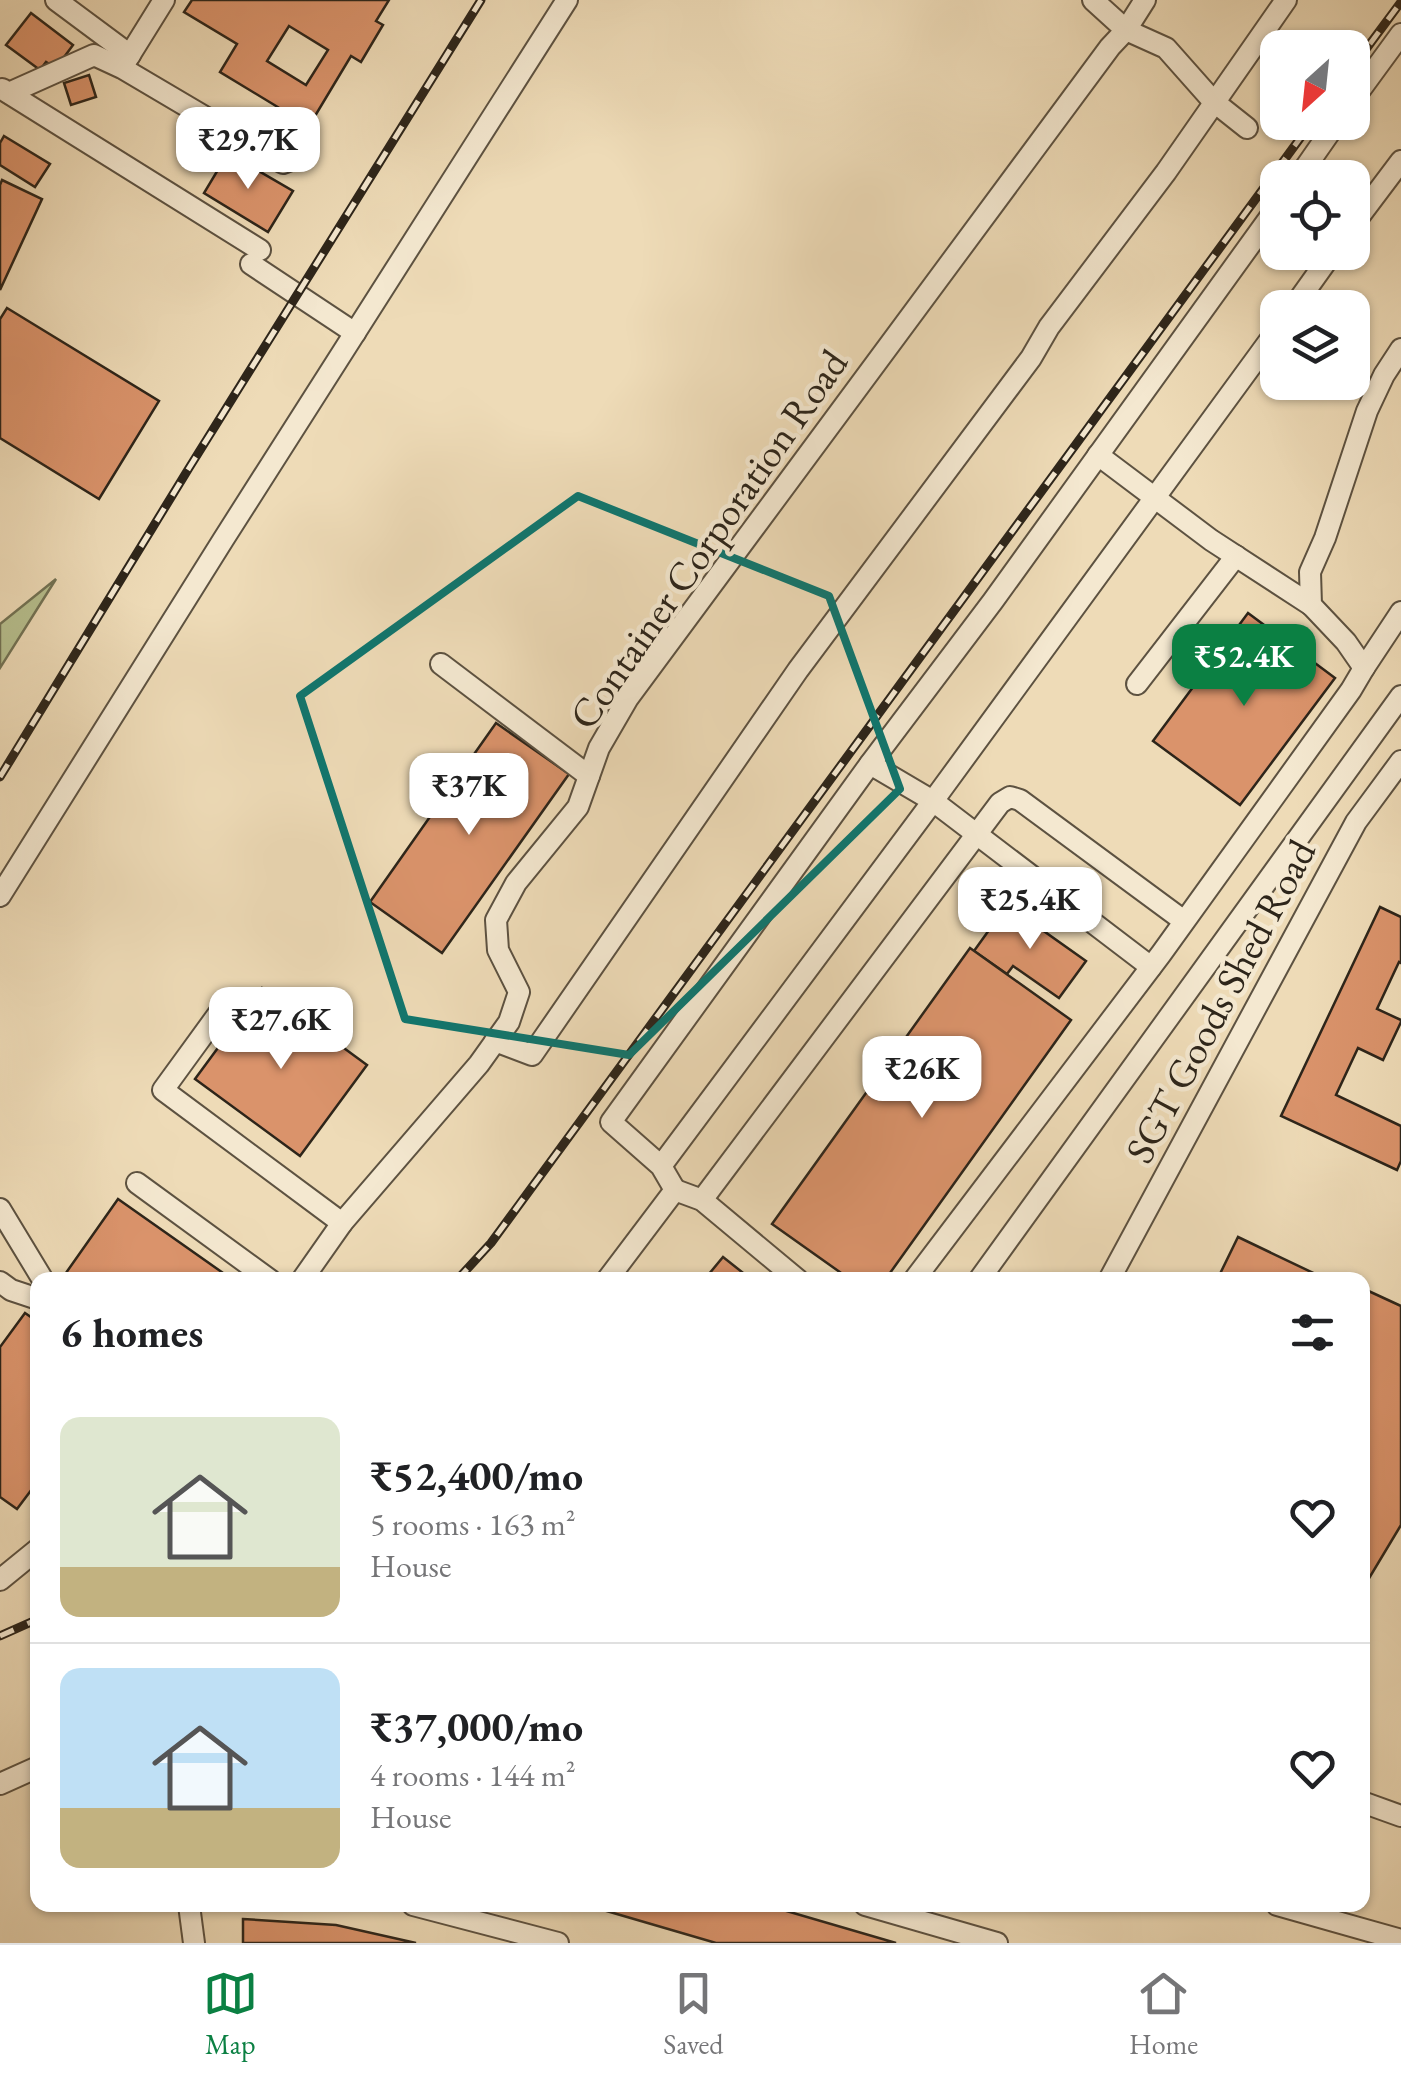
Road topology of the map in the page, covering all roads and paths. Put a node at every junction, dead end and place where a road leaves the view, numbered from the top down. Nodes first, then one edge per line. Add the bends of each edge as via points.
1 (56, 0) edge
2 (164, 0) edge
3 (568, 0) edge
4 (1093, 0) edge
5 (1145, 0) edge
6 (1286, 0) edge
7 (1126, 30) junction
8 (1401, 34) edge
9 (126, 61) junction
10 (1370, 76) edge
11 (4, 91) edge
12 (1213, 101) junction
13 (1247, 128) dead end
14 (301, 156) dead end
15 (1401, 161) edge
16 (1370, 202) edge
17 (1260, 231) edge
18 (355, 333) junction
19 (1401, 350) edge
20 (1260, 354) edge
21 (1098, 455) junction
22 (1154, 498) junction
23 (1236, 556) junction
24 (1310, 605) junction
25 (1401, 612) edge
26 (441, 664) dead end
27 (1364, 668) junction
28 (1137, 684) dead end
29 (1401, 696) edge
30 (1401, 762) edge
31 (870, 764) junction
32 (589, 776) junction
33 (932, 801) junction
34 (977, 834) junction
35 (0, 896) edge
36 (1184, 922) junction
37 (1150, 967) junction
38 (219, 1013) dead end
39 (495, 1041) junction
40 (661, 1166) junction
41 (137, 1183) dead end
42 (675, 1190) junction
43 (702, 1200) junction
44 (0, 1210) edge
45 (342, 1223) junction
46 (37, 1272) edge
47 (259, 1272) edge
48 (308, 1272) edge
49 (614, 1272) edge
50 (788, 1272) edge
51 (920, 1272) edge
52 (985, 1272) edge
53 (1113, 1272) edge
54 (0, 1282) edge
55 (30, 1296) edge
56 (30, 1556) edge
57 (0, 1580) edge
58 (30, 1771) edge
59 (0, 1784) edge
60 (1370, 1805) edge
61 (1401, 1816) edge
62 (191, 1912) edge
63 (440, 1912) edge
64 (890, 1912) edge
65 (1303, 1912) edge
66 (1401, 1940) edge
67 (194, 1943) edge
68 (558, 1943) edge
69 (998, 1943) edge

1 - 9 street
2 - 9 street
3 - 18 street
4 - 7 street
5 - 7 street, Container Corporation Road
6 - 12 street
7 - 12 street via 1166,48
7 - 32 street, Container Corporation Road via 628,698
8 - 10 street
9 - 11 street via 94,55
9 - 14 street via 283,163
11 - 18 street via 255,257
12 - 13 street
12 - 39 street via 798,670 532,1056
15 - 16 street
17 - 21 street
18 - 35 street
19 - 24 street via 1368,411 1310,572
20 - 22 street
21 - 22 street
21 - 31 street
22 - 23 street
22 - 33 street
23 - 24 street
23 - 28 street
24 - 27 street
25 - 27 street
26 - 32 street
27 - 36 street
29 - 52 street
30 - 53 street, SGT Goods Shed Road via 1356,822
31 - 33 street
31 - 40 street via 611,1122
32 - 39 street, Container Corporation Road via 578,807 516,883 496,920 498,950 518,992
33 - 34 street
33 - 40 street
34 - 36 street via 1000,803 1020,800
34 - 37 street
34 - 43 street
36 - 37 street
37 - 51 street
38 - 45 street via 163,1090
39 - 45 street, Container Corporation Road
40 - 42 street
41 - 47 street
42 - 43 street
42 - 49 street
43 - 50 street
44 - 46 street
45 - 48 street, Container Corporation Road
54 - 55 street
56 - 57 street
58 - 59 street
60 - 61 street
62 - 67 street
63 - 68 street
64 - 69 street
65 - 66 street

